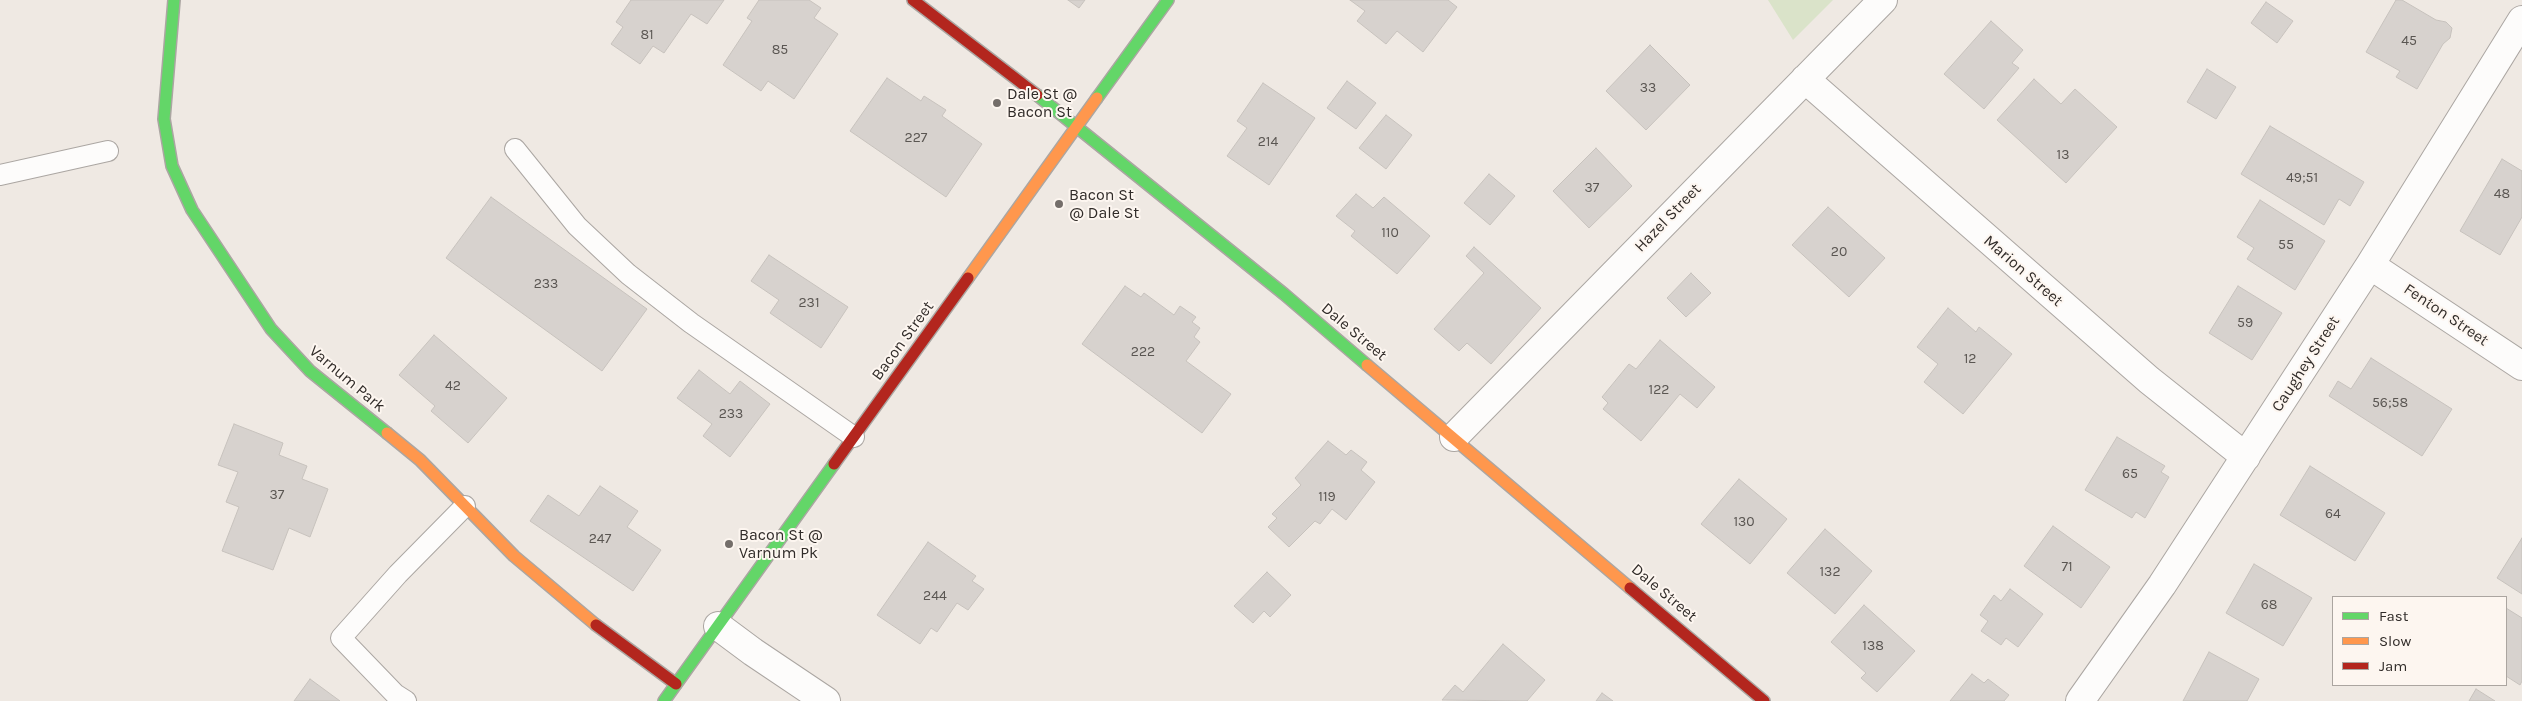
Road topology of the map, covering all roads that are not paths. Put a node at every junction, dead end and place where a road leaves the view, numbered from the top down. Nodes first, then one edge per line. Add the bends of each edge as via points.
1 (174, 0) edge
2 (913, 0) edge
3 (1168, 0) edge
4 (1883, 0) edge
5 (2522, 20) edge
6 (1804, 79) junction
7 (1078, 127) junction
8 (515, 149) dead end
9 (108, 151) dead end
10 (0, 174) edge
11 (2370, 265) junction
12 (2522, 366) edge
13 (1454, 437) junction
14 (854, 438) junction
15 (2246, 457) junction
16 (465, 506) junction
17 (718, 626) junction
18 (676, 684) junction
19 (406, 701) edge
20 (664, 701) edge
21 (826, 701) edge
22 (1764, 701) edge
23 (2080, 701) edge

1 - 16 street, Varnum Park via 164,126 172,166 192,210 288,351 406,448
2 - 7 street, Dale Street
3 - 7 street, Bacon Street
4 - 6 street, Hazel Street
5 - 11 street, Caughey Street
6 - 13 street, Hazel Street
6 - 15 street, Marion Street via 2148,380
7 - 13 street, Dale Street
7 - 14 street, Bacon Street
8 - 14 lane via 577,226 628,274 691,323
9 - 10 lane
11 - 12 street, Fenton Street
11 - 15 street, Caughey Street
13 - 22 street, Dale Street
14 - 17 street, Bacon Street
15 - 23 street, Caughey Street via 2162,585
16 - 18 street, Varnum Park via 554,591
16 - 19 lane via 341,638
17 - 18 street, Bacon Street
17 - 21 street
18 - 20 street, Bacon Street

